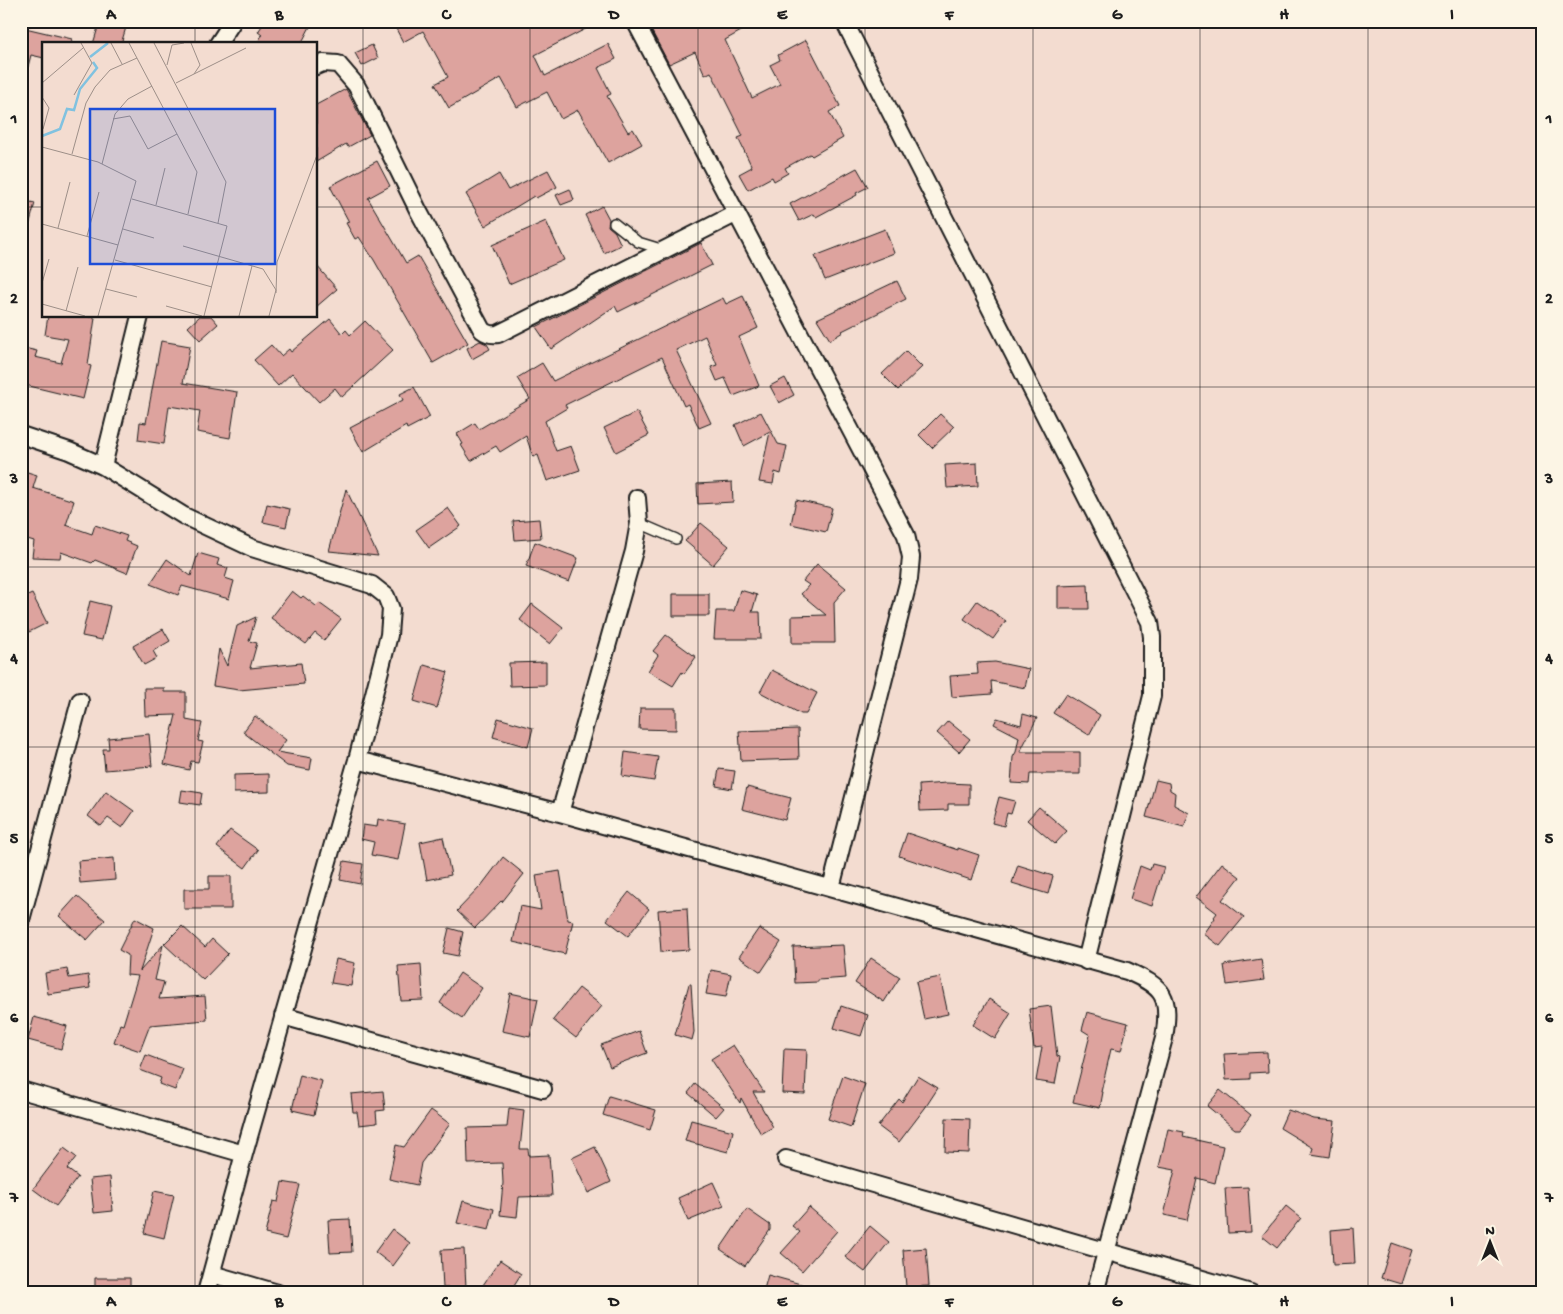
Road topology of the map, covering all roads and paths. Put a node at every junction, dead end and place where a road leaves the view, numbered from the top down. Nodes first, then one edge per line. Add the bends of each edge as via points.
1 (233, 21) edge
2 (635, 21) edge
3 (844, 21) edge
4 (219, 42) edge
5 (318, 65) edge
6 (735, 214) junction
7 (614, 223) dead end
8 (664, 250) junction
9 (140, 318) edge
10 (21, 435) edge
11 (103, 466) junction
12 (637, 498) dead end
13 (639, 523) junction
14 (676, 539) dead end
15 (80, 701) dead end
16 (357, 760) junction
17 (560, 813) junction
18 (831, 888) junction
19 (21, 920) edge
20 (1086, 961) junction
21 (283, 1016) junction
22 (542, 1089) dead end
23 (21, 1090) edge
24 (244, 1154) junction
25 (786, 1159) dead end
26 (1106, 1252) junction
27 (212, 1274) junction
28 (206, 1293) edge
29 (278, 1293) edge
30 (1095, 1293) edge
31 (1251, 1293) edge

1 - 4 street
2 - 6 street
3 - 20 street via 1150,622 1152,696
5 - 8 street via 338,64 356,86 418,210 486,333 498,334
6 - 8 street
6 - 18 street via 906,535 910,557 908,579
7 - 8 lane via 638,242
9 - 11 street
10 - 11 street
11 - 16 street via 214,531 252,548 372,585 386,596 391,609 389,635
12 - 13 street
13 - 14 lane
13 - 17 street via 634,551
15 - 19 street
16 - 17 street
16 - 21 street
17 - 18 street
18 - 20 street
20 - 26 street via 1127,971 1147,980 1158,988 1165,1002 1167,1019
21 - 22 street
21 - 24 street
23 - 24 street
24 - 27 street
25 - 26 street
26 - 30 street
26 - 31 street
27 - 28 street
27 - 29 street

